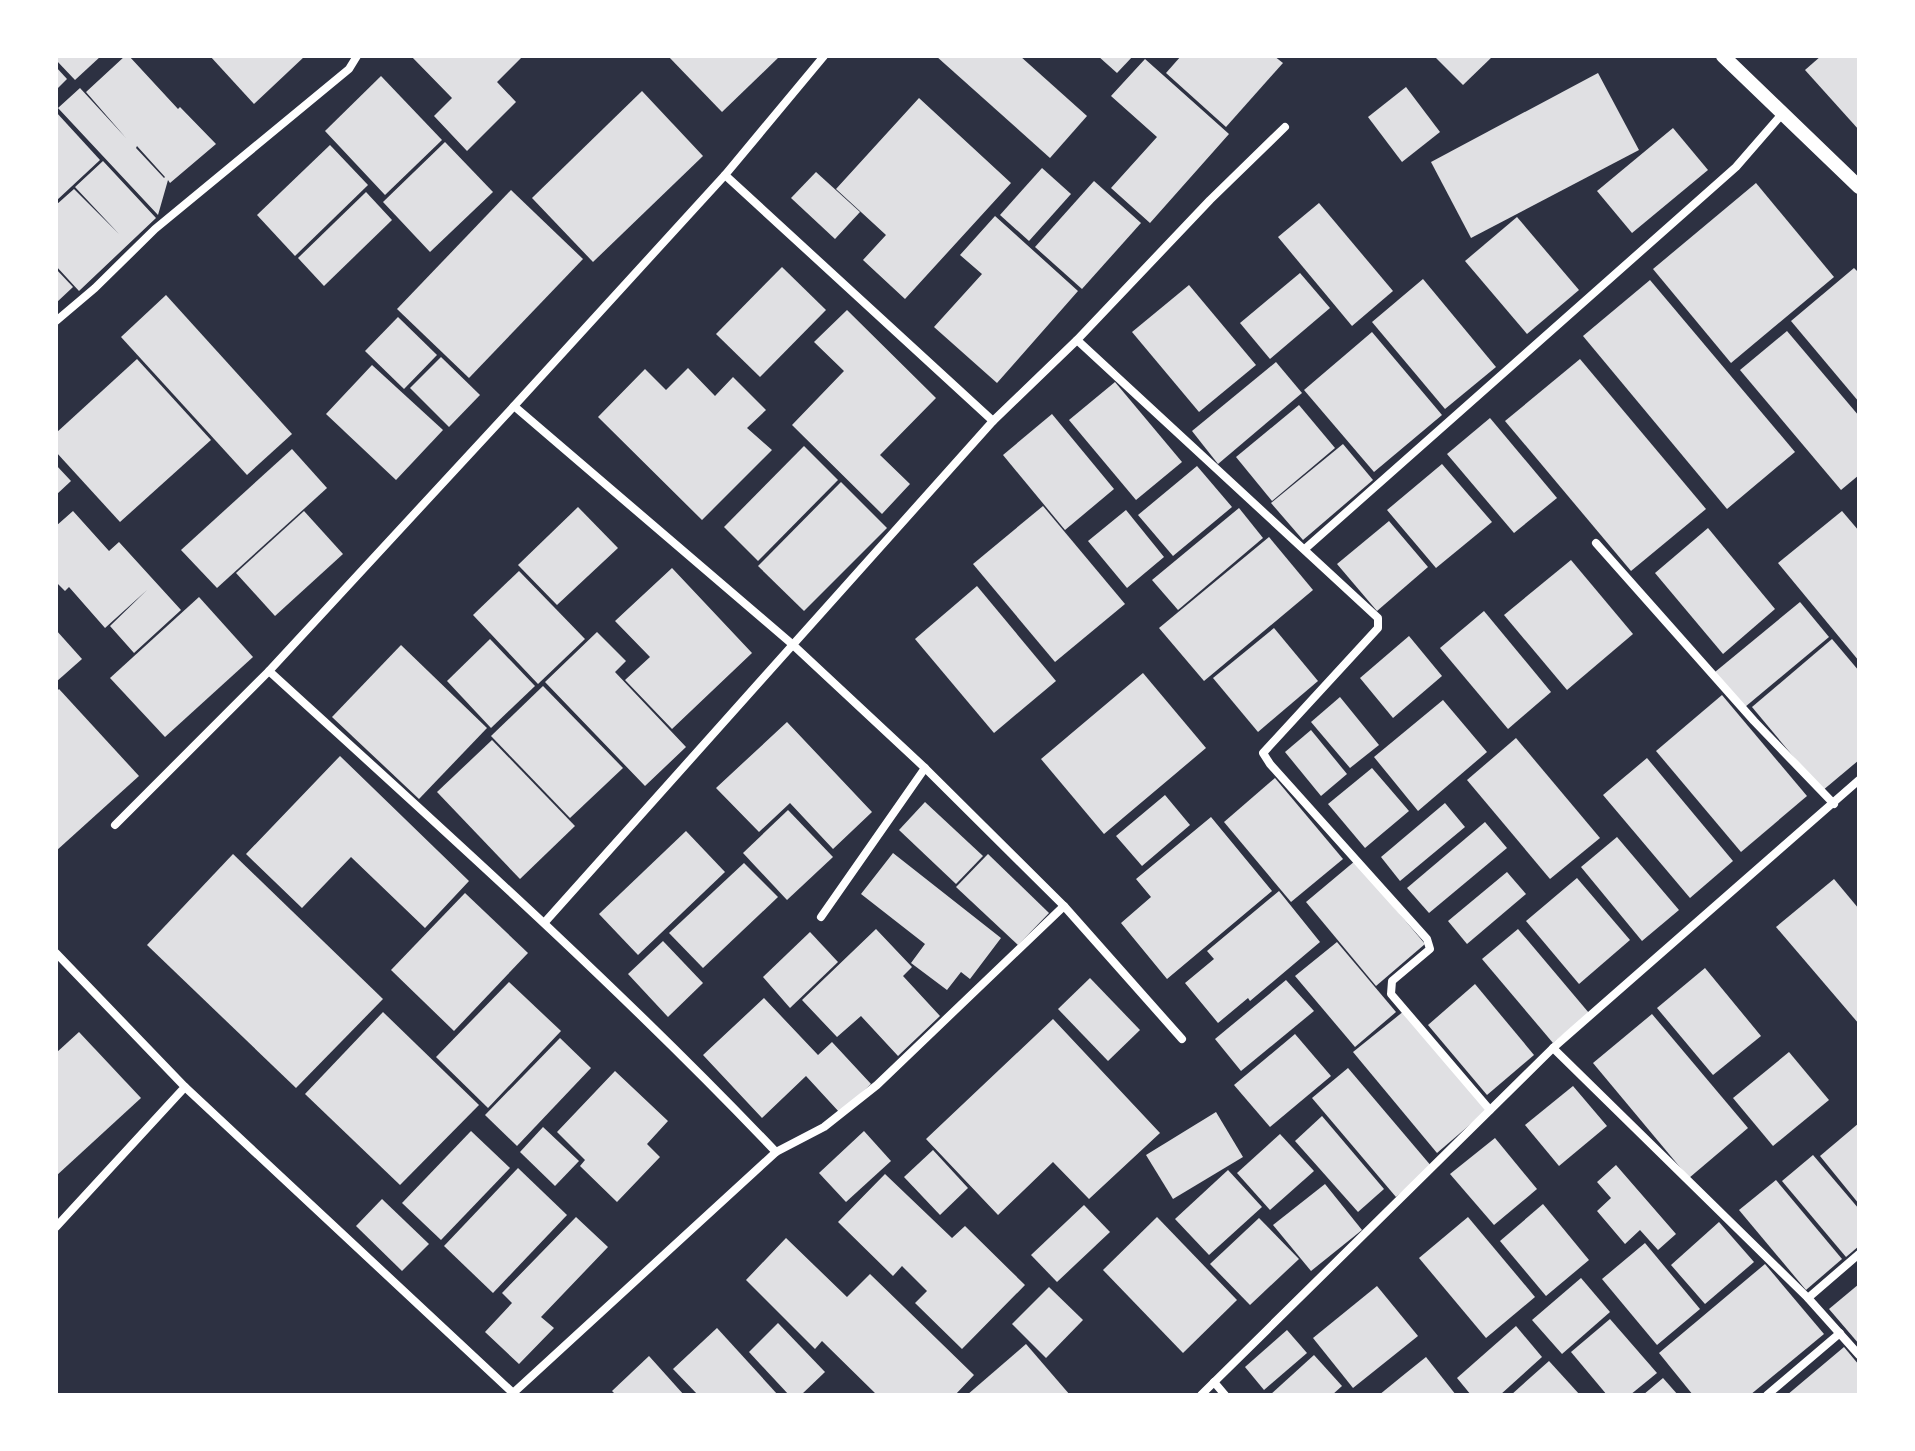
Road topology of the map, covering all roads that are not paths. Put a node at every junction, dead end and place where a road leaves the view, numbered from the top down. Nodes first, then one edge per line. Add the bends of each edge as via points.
1 (357, 56) edge
2 (824, 56) edge
3 (1723, 56) edge
4 (1783, 113) junction
5 (1285, 127) dead end
6 (725, 175) junction
7 (1859, 187) edge
8 (56, 321) edge
9 (1077, 340) junction
10 (514, 406) junction
11 (993, 421) junction
12 (1596, 543) dead end
13 (1306, 548) junction
14 (792, 644) junction
15 (269, 671) junction
16 (925, 768) junction
17 (1859, 780) edge
18 (1834, 804) junction
19 (115, 825) dead end
20 (1064, 906) junction
21 (821, 917) dead end
22 (545, 922) junction
23 (56, 953) edge
24 (1182, 1039) dead end
25 (1553, 1048) junction
26 (185, 1087) junction
27 (1490, 1110) junction
28 (776, 1152) junction
29 (56, 1227) edge
30 (1859, 1254) edge
31 (1808, 1298) junction
32 (1840, 1333) junction
33 (1859, 1355) edge
34 (1214, 1382) junction
35 (512, 1394) edge
36 (1201, 1395) edge
37 (1225, 1395) edge
38 (1767, 1395) edge

1 - 8 street via 349,69 155,229
2 - 6 street
3 - 4 street
4 - 7 street
4 - 13 street via 1736,167
5 - 9 street
6 - 10 street
6 - 11 street
9 - 11 street
9 - 13 street
10 - 14 street
10 - 15 street
11 - 14 street
12 - 18 street
13 - 27 street via 1380,624 1263,753 1427,939 1430,949 1392,981 1391,994
14 - 16 street
14 - 22 street
15 - 19 street
15 - 22 street
16 - 20 street
16 - 21 street
17 - 18 street
18 - 25 street
20 - 24 street
20 - 28 street via 877,1085 824,1127
22 - 28 street
23 - 26 street
25 - 27 street
25 - 31 street
26 - 29 street
26 - 35 street
27 - 34 street
28 - 35 street
30 - 31 street
31 - 32 street
32 - 33 street
32 - 38 street
34 - 36 street
34 - 37 street

